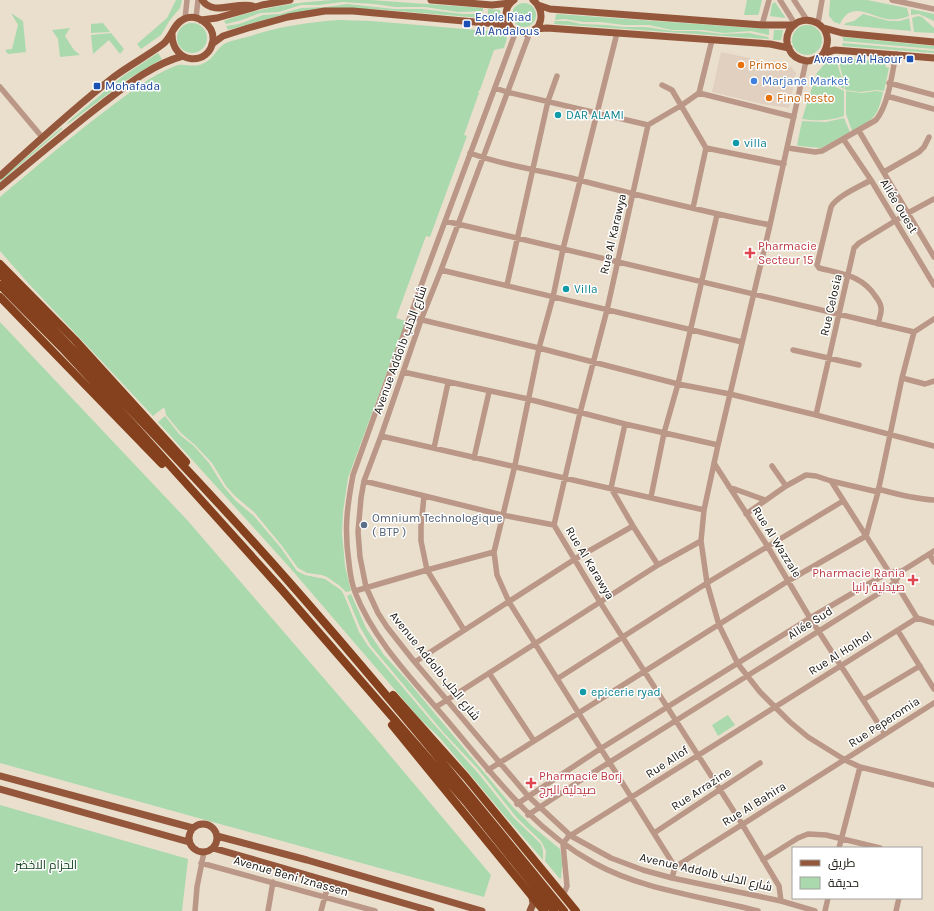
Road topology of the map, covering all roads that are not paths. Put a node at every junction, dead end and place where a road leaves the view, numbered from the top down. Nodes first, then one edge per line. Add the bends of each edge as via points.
1 (187, 0) edge
2 (198, 0) edge
3 (202, 0) edge
4 (290, 0) edge
5 (431, 0) edge
6 (769, 0) edge
7 (780, 0) edge
8 (794, 0) edge
9 (822, 0) edge
10 (892, 0) edge
11 (512, 1) edge
12 (536, 2) edge
13 (264, 3) edge
14 (934, 9) edge
15 (185, 19) junction
16 (199, 19) junction
17 (807, 20) junction
18 (818, 23) junction
19 (762, 24) junction
20 (795, 25) junction
21 (824, 28) junction
22 (514, 30) junction
23 (532, 30) junction
24 (617, 33) junction
25 (172, 34) junction
26 (712, 40) junction
27 (934, 42) edge
28 (212, 44) junction
29 (788, 48) junction
30 (823, 54) junction
31 (896, 54) junction
32 (183, 56) junction
33 (934, 58) edge
34 (806, 61) junction
35 (557, 76) dead end
36 (890, 83) junction
37 (662, 85) dead end
38 (0, 88) edge
39 (495, 88) junction
40 (508, 92) junction
41 (699, 93) junction
42 (934, 95) edge
43 (887, 96) junction
44 (548, 101) junction
45 (682, 106) junction
46 (934, 109) edge
47 (597, 112) junction
48 (794, 117) junction
49 (648, 125) junction
50 (859, 131) junction
51 (42, 137) junction
52 (930, 137) dead end
53 (844, 140) junction
54 (706, 148) junction
55 (788, 148) junction
56 (470, 153) junction
57 (482, 158) junction
58 (784, 164) junction
59 (533, 169) junction
60 (884, 172) junction
61 (0, 176) edge
62 (871, 180) junction
63 (581, 181) junction
64 (0, 186) edge
65 (634, 194) junction
66 (934, 199) edge
67 (694, 208) junction
68 (908, 213) junction
69 (717, 215) junction
70 (446, 221) junction
71 (895, 221) junction
72 (458, 224) junction
73 (770, 226) junction
74 (518, 239) junction
75 (563, 249) junction
76 (934, 256) edge
77 (618, 262) junction
78 (0, 264) edge
79 (441, 270) junction
80 (0, 274) edge
81 (849, 276) junction
82 (702, 282) junction
83 (0, 285) edge
84 (507, 285) junction
85 (934, 285) edge
86 (753, 293) junction
87 (0, 297) edge
88 (553, 297) junction
89 (607, 310) junction
90 (840, 315) junction
91 (410, 317) junction
92 (934, 319) edge
93 (421, 320) junction
94 (878, 324) junction
95 (690, 330) junction
96 (914, 332) junction
97 (742, 342) junction
98 (539, 348) junction
99 (793, 350) dead end
100 (829, 359) junction
101 (593, 362) junction
102 (859, 366) dead end
103 (403, 372) junction
104 (902, 378) junction
105 (934, 381) edge
106 (448, 383) junction
107 (678, 384) junction
108 (490, 392) junction
109 (730, 394) junction
110 (528, 400) junction
111 (580, 413) junction
112 (816, 415) junction
113 (625, 424) junction
114 (664, 433) junction
115 (381, 436) junction
116 (890, 436) junction
117 (718, 445) junction
118 (934, 446) edge
119 (434, 448) junction
120 (474, 458) junction
121 (714, 463) junction
122 (515, 465) junction
123 (772, 466) dead end
124 (566, 478) junction
125 (364, 481) junction
126 (831, 481) junction
127 (786, 486) junction
128 (729, 487) junction
129 (611, 488) junction
130 (878, 490) junction
131 (211, 496) junction
132 (424, 496) junction
133 (651, 497) junction
134 (765, 500) junction
135 (843, 500) junction
136 (934, 500) edge
137 (203, 503) junction
138 (704, 510) junction
139 (746, 514) junction
140 (502, 515) junction
141 (554, 525) junction
142 (633, 526) junction
143 (866, 536) junction
144 (701, 541) junction
145 (768, 547) junction
146 (494, 552) junction
147 (931, 553) edge
148 (575, 559) junction
149 (934, 562) edge
150 (658, 565) junction
151 (427, 570) junction
152 (889, 572) junction
153 (902, 572) junction
154 (788, 581) junction
155 (895, 582) junction
156 (707, 583) junction
157 (366, 587) junction
158 (354, 591) junction
159 (509, 602) junction
160 (600, 602) junction
161 (810, 618) junction
162 (917, 618) junction
163 (934, 623) edge
164 (719, 625) junction
165 (464, 630) junction
166 (818, 631) junction
167 (898, 631) junction
168 (623, 637) junction
169 (535, 643) junction
170 (414, 662) junction
171 (738, 664) junction
172 (841, 666) junction
173 (920, 666) junction
174 (645, 672) junction
175 (489, 673) junction
176 (747, 676) junction
177 (557, 679) junction
178 (374, 680) junction
179 (363, 686) junction
180 (934, 689) edge
181 (446, 700) junction
182 (863, 700) junction
183 (934, 703) edge
184 (436, 707) junction
185 (667, 707) junction
186 (775, 707) junction
187 (578, 713) junction
188 (675, 721) junction
189 (885, 734) junction
190 (534, 741) junction
191 (600, 749) junction
192 (697, 756) junction
193 (845, 760) junction
194 (499, 762) junction
195 (609, 763) junction
196 (760, 763) dead end
197 (860, 766) junction
198 (488, 770) junction
199 (0, 776) edge
200 (934, 786) edge
201 (0, 789) edge
202 (720, 790) junction
203 (528, 796) junction
204 (631, 798) junction
205 (517, 804) junction
206 (539, 807) junction
207 (528, 815) junction
208 (742, 824) junction
209 (193, 828) junction
210 (654, 833) junction
211 (217, 836) junction
212 (571, 836) junction
213 (840, 839) junction
214 (189, 842) junction
215 (563, 844) junction
216 (839, 847) edge
217 (876, 847) edge
218 (213, 848) junction
219 (204, 852) junction
220 (763, 860) junction
221 (201, 863) junction
222 (675, 867) junction
223 (672, 878) junction
224 (273, 882) junction
225 (329, 882) junction
226 (561, 894) junction
227 (325, 897) junction
228 (532, 897) junction
229 (828, 899) edge
230 (899, 899) edge
231 (781, 901) junction
232 (195, 911) edge
233 (268, 911) edge
234 (322, 911) edge
235 (375, 911) edge
236 (431, 911) edge
237 (482, 911) edge
238 (530, 911) edge
239 (544, 911) edge
240 (554, 911) edge
241 (564, 911) edge
242 (576, 911) edge
243 (758, 911) edge
244 (815, 911) edge
245 (825, 911) edge
246 (896, 911) edge

1 - 15 street
2 - 16 street
3 - 13 main road via 215,8
4 - 13 main road
5 - 11 main road via 492,5
6 - 19 street
7 - 20 street
8 - 17 street
9 - 18 street
10 - 14 street
11 - 22 main road via 507,7 506,20
12 - 19 main road via 550,9
12 - 23 main road via 542,18 538,26
13 - 16 main road via 217,18
15 - 16 main road
15 - 25 main road via 178,23
16 - 28 main road via 206,22 211,30
17 - 18 main road
17 - 20 main road
18 - 21 main road
19 - 20 main road
20 - 29 main road via 787,38
21 - 27 main road via 837,32
21 - 30 main road via 828,41
22 - 23 main road via 521,33
22 - 28 main road via 497,24 339,10 288,17 227,35
22 - 39 street, Avenue Addolb شارع الدلب
23 - 24 main road via 547,28
23 - 40 street, Avenue Addolb شارع الدلب
24 - 26 main road
24 - 47 street
25 - 32 main road via 174,47
25 - 51 main road via 162,45 114,76
26 - 29 main road via 770,44
26 - 41 street
28 - 32 main road via 208,52 200,57 192,59
29 - 34 main road via 796,57
30 - 31 main road via 835,50
30 - 34 main road
31 - 33 main road
31 - 36 street
32 - 64 main road via 170,60 134,81
34 - 48 street
35 - 44 street
36 - 42 street
36 - 43 street
37 - 45 street via 672,90
38 - 51 street
39 - 40 street
39 - 56 street, Avenue Addolb شارع الدلب
40 - 44 street
40 - 57 street, Avenue Addolb شارع الدلب
41 - 45 street
41 - 48 street
43 - 46 street
43 - 50 street via 879,116
44 - 47 street
44 - 59 street
45 - 49 street
45 - 54 street
47 - 49 street
47 - 63 street
48 - 55 street
49 - 65 street, Rue Al Karawya
50 - 53 street
50 - 60 street, Allée Ouest
51 - 61 main road
52 - 60 street via 919,152
53 - 55 street via 819,152
53 - 62 street, Allée Ouest
54 - 58 street
54 - 67 street
55 - 58 street
56 - 57 street
56 - 70 street, Avenue Addolb شارع الدلب
57 - 59 street
57 - 72 street, Avenue Addolb شارع الدلب
58 - 73 street
59 - 63 street
59 - 74 street
60 - 68 street, Allée Ouest
62 - 71 street, Allée Ouest
62 - 81 street via 833,204 817,265 819,268
63 - 65 street
63 - 75 street
65 - 67 street
65 - 77 street, Rue Al Karawya
66 - 68 street, Rue Celosia
67 - 69 street
68 - 71 street, Rue Celosia
68 - 76 street, Allée Ouest
69 - 73 street
69 - 82 street
70 - 72 street
70 - 91 street, Avenue Addolb شارع الدلب
71 - 81 street, Rue Celosia via 856,246
71 - 85 street, Allée Ouest
72 - 74 street
72 - 79 street, Avenue Addolb شارع الدلب
73 - 86 street
74 - 75 street
74 - 84 street
75 - 77 street
75 - 88 street
77 - 82 street
77 - 89 street, Rue Al Karawya
78 - 131 highway via 75,340 150,422 191,468
79 - 84 street
79 - 93 street, Avenue Addolb شارع الدلب
80 - 131 highway
81 - 90 street, Rue Celosia
81 - 94 street via 864,282 880,303 882,310
82 - 86 street
82 - 95 street
83 - 137 highway via 64,350
84 - 88 street
86 - 90 street
86 - 97 street
87 - 137 highway via 176,480
88 - 89 street
88 - 98 street
89 - 95 street
89 - 101 street, Rue Al Karawya
90 - 94 street
90 - 100 street, Rue Celosia
91 - 93 street
91 - 158 street, Avenue Addolb شارع الدلب via 349,492 346,545
92 - 96 street
93 - 98 street
93 - 103 street, Avenue Addolb شارع الدلب
94 - 96 street
95 - 97 street
95 - 107 street
96 - 104 street
97 - 109 street
98 - 101 street
98 - 110 street
99 - 100 street
100 - 102 street
100 - 112 street, Rue Celosia
101 - 107 street
101 - 111 street, Rue Al Karawya
103 - 106 street
103 - 115 street, Avenue Addolb شارع الدلب
104 - 105 street via 925,384
104 - 116 street
106 - 108 street
106 - 119 street
107 - 109 street
107 - 114 street
108 - 110 street
108 - 120 street
109 - 112 street
109 - 117 street
110 - 111 street
110 - 122 street
111 - 113 street
111 - 124 street, Rue Al Karawya
112 - 116 street
113 - 114 street
113 - 129 street
114 - 117 street
114 - 133 street
115 - 119 street
115 - 125 street, Avenue Addolb شارع الدلب
116 - 118 street
116 - 130 street
117 - 121 street
119 - 120 street
120 - 122 street
121 - 128 street, Rue Al Wazzale
121 - 138 street
122 - 124 street
122 - 140 street
123 - 127 street
124 - 129 street
124 - 141 street, Rue Al Karawya
125 - 132 street
125 - 157 street, Avenue Addolb شارع الدلب via 358,532
126 - 127 street via 806,475
126 - 130 street
126 - 135 street
127 - 134 street
128 - 134 street
128 - 139 street, Rue Al Wazzale
129 - 133 street
129 - 142 street
130 - 136 street
130 - 143 street
131 - 178 highway via 290,582
132 - 140 street
132 - 151 street via 420,526
133 - 138 street
134 - 139 street
135 - 143 street
135 - 145 street
137 - 179 highway via 282,590
138 - 144 street
139 - 145 street, Rue Al Wazzale
140 - 141 street
140 - 146 street
141 - 148 street, Rue Al Karawya
142 - 148 street
142 - 150 street
143 - 152 street
143 - 154 street
144 - 150 street
144 - 156 street
145 - 154 street, Rue Al Wazzale
145 - 156 street
146 - 151 street
146 - 159 street via 497,575
147 - 149 street
147 - 153 street
148 - 159 street
148 - 160 street, Rue Al Karawya
150 - 160 street
151 - 157 street
151 - 165 street
152 - 153 street
152 - 155 street
152 - 161 street, Allée Sud
153 - 155 street, Allée Sud
154 - 161 street, Rue Al Wazzale
154 - 164 street
155 - 162 street
155 - 166 street, Allée Sud
156 - 164 street
156 - 168 street
157 - 158 street
157 - 170 street, Avenue Addolb شارع الدلب via 378,613
158 - 184 street, Avenue Addolb شارع الدلب via 380,639
159 - 165 street
159 - 169 street
160 - 168 street, Rue Al Karawya
160 - 169 street
161 - 166 street, Rue Al Wazzale
161 - 171 street, Allée Sud
162 - 163 street
162 - 167 street, Rue Al Holhol
164 - 171 street
164 - 174 street
165 - 170 street
166 - 172 street, Rue Al Wazzale
166 - 176 street, Allée Sud
167 - 172 street, Rue Al Holhol
167 - 173 street
168 - 174 street, Rue Al Karawya
168 - 177 street
169 - 175 street
169 - 177 street
170 - 181 street, Avenue Addolb شارع الدلب
171 - 176 street
171 - 185 street, Allée Sud
172 - 182 street, Rue Al Wazzale
172 - 186 street, Rue Al Holhol
173 - 180 street
173 - 182 street
174 - 185 street, Rue Al Karawya
174 - 187 street
175 - 181 street
175 - 190 street
176 - 186 street
176 - 188 street, Allée Sud
177 - 187 street
178 - 226 highway via 391,693 455,765
178 - 241 highway
179 - 228 highway
179 - 240 highway via 467,803
181 - 184 street
181 - 194 street, Avenue Addolb شارع الدلب
182 - 189 street, Rue Al Wazzale
183 - 189 street, Rue Peperomia
184 - 198 street, Avenue Addolb شارع الدلب
185 - 188 street, Rue Al Karawya
185 - 191 street, Allée Sud
186 - 192 street, Rue Allof
186 - 193 street via 808,737
187 - 190 street
187 - 191 street
188 - 192 street, Rue Al Karawya
188 - 195 street, Allée Sud
189 - 193 street, Rue Peperomia
190 - 194 street
191 - 195 street
191 - 203 street, Allée Sud
192 - 202 street, Rue Al Karawya
192 - 204 street, Rue Allof
193 - 197 street
193 - 208 street, Rue Al Bahira
194 - 198 street
194 - 203 street, Avenue Addolb شارع الدلب
195 - 204 street
195 - 206 street, Allée Sud
196 - 202 street, Rue Arrazine
197 - 200 street
197 - 213 street
198 - 205 street, Avenue Addolb شارع الدلب
199 - 209 main road
201 - 214 main road
202 - 208 street, Rue Al Karawya
202 - 210 street, Rue Arrazine
203 - 205 street, Allée Sud
203 - 206 street, Avenue Addolb شارع الدلب
204 - 210 street
204 - 212 street, Rue Allof
205 - 207 street, Avenue Addolb شارع الدلب
206 - 207 street, Allée Sud
206 - 212 street, Avenue Addolb شارع الدلب
207 - 215 street, Avenue Addolb شارع الدلب
208 - 220 street, Rue Al Karawya
208 - 222 street, Rue Al Bahira
209 - 211 main road via 206,824 213,828
209 - 214 main road
210 - 222 street
211 - 218 main road
211 - 237 main road
212 - 215 street, Rue Allof
212 - 223 street, Avenue Addolb شارع الدلب via 618,860
213 - 216 street
213 - 217 street
213 - 220 street via 808,834
214 - 219 main road via 195,850
215 - 226 street via 567,886
215 - 243 street, Avenue Addolb شارع الدلب via 623,877
218 - 219 main road
218 - 225 main road
219 - 221 street
220 - 231 street, Rue Al Karawya via 779,886
221 - 224 street, Avenue Beni Iznassen
221 - 232 street
222 - 223 street
223 - 231 street, Avenue Addolb شارع الدلب
224 - 227 street, Avenue Beni Iznassen
224 - 233 street
225 - 227 street
225 - 236 main road
226 - 242 highway
227 - 234 street
227 - 235 street, Avenue Beni Iznassen
228 - 238 main road
228 - 239 highway
229 - 245 street
230 - 246 street
231 - 244 street, Avenue Addolb شارع الدلب

